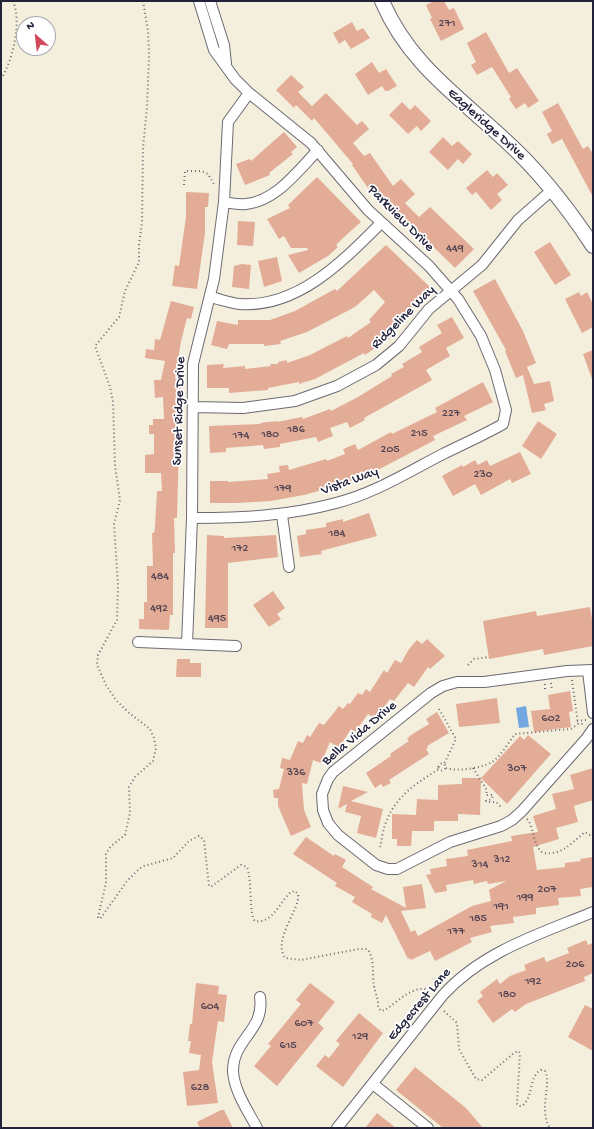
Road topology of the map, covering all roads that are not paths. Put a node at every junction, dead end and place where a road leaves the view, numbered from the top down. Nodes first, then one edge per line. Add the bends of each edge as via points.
1 (199, 1) edge
2 (210, 1) edge
3 (382, 1) edge
4 (226, 64) junction
5 (249, 93) junction
6 (318, 150) junction
7 (552, 190) junction
8 (224, 202) junction
9 (381, 223) junction
10 (593, 246) edge
11 (451, 290) junction
12 (210, 296) junction
13 (193, 407) junction
14 (503, 424) joint
15 (282, 515) junction
16 (192, 518) junction
17 (289, 567) dead end
18 (138, 642) dead end
19 (187, 644) junction
20 (236, 646) dead end
21 (591, 671) edge
22 (593, 712) edge
23 (590, 726) edge
24 (593, 912) edge
25 (260, 998) dead end
26 (373, 1084) junction
27 (417, 1125) edge
28 (257, 1128) edge
29 (337, 1128) edge
30 (428, 1128) edge

1 - 4 street, Parkview Drive via 214,50
2 - 4 street, Parkview Drive via 224,46
3 - 7 main road, Eagleridge Drive via 403,38 426,68 507,142
4 - 5 street, Parkview Drive via 235,79
5 - 6 street, Parkview Drive
5 - 8 street, Sunset Ridge Drive via 228,122
6 - 8 street via 269,197 250,204
6 - 9 street, Parkview Drive
7 - 10 main road, Eagleridge Drive
7 - 11 street, Ridgeline Way via 518,220 482,265
8 - 12 street, Sunset Ridge Drive
9 - 11 street, Parkview Drive via 429,266
9 - 12 street via 335,267 283,298 271,302 240,304
11 - 13 street, Ridgeline Way via 422,316 391,354 347,382 311,396 276,404 243,408
11 - 14 street, Parkview Drive via 476,327 491,359 504,402 506,417
12 - 13 street, Sunset Ridge Drive via 193,364
13 - 16 street, Sunset Ridge Drive
14 - 15 street, Vista Way via 364,494 338,503
15 - 16 street, Vista Way
15 - 17 street
16 - 19 street, Sunset Ridge Drive
18 - 19 street
19 - 20 street
21 - 22 street, Bella Vida Drive
21 - 23 street, Bella Vida Drive via 567,671 484,682 464,681 443,686 333,772 322,794 325,817 338,835 376,865 388,869 401,868 450,842 501,826 517,817 582,744
24 - 26 street, Edgecrest Lane via 509,947 473,968 443,994
25 - 28 street via 261,1013 236,1052 234,1071 237,1088
26 - 27 street
26 - 29 street, Edgecrest Lane
27 - 30 street

